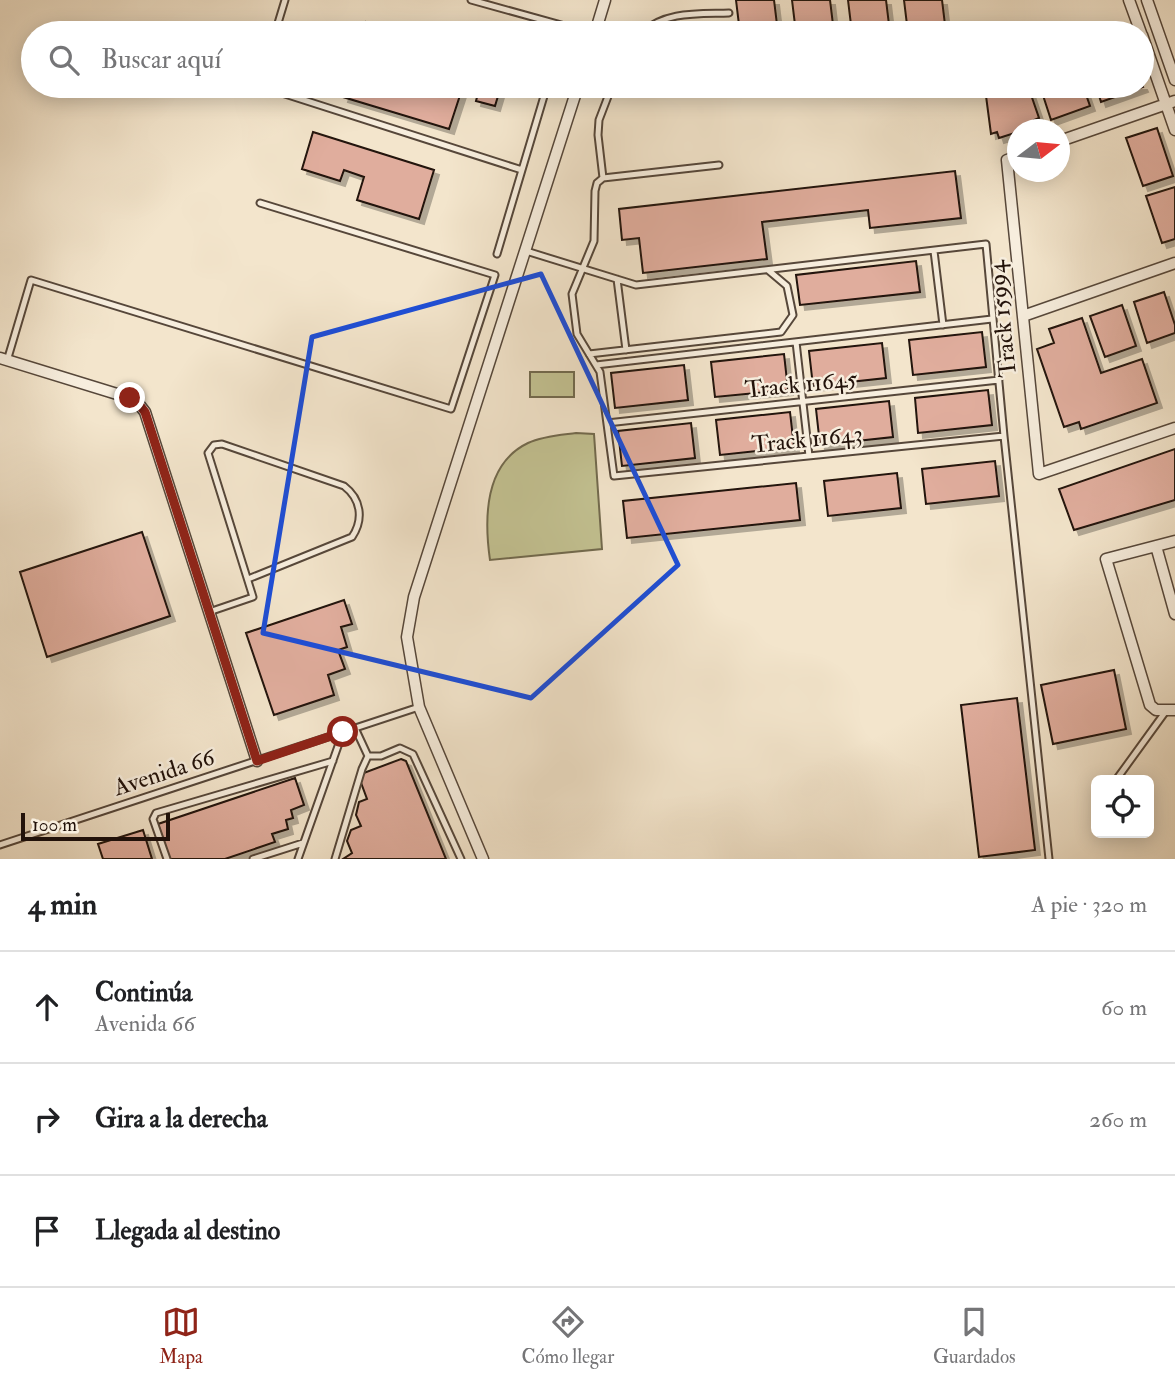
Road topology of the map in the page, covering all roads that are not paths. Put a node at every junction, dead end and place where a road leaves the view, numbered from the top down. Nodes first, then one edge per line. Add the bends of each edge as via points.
1 (285, 0) edge
2 (471, 0) edge
3 (605, 0) edge
4 (1147, 0) edge
5 (1130, 3) edge
6 (729, 13) dead end
7 (279, 21) edge
8 (536, 21) edge
9 (597, 21) edge
10 (659, 21) edge
11 (1136, 21) edge
12 (1154, 64) edge
13 (1175, 80) edge
14 (297, 98) edge
15 (543, 98) edge
16 (574, 98) edge
17 (608, 98) edge
18 (1170, 102) edge
19 (1175, 130) edge
20 (1070, 137) edge
21 (719, 165) dead end
22 (522, 170) junction
23 (603, 178) junction
24 (1008, 182) edge
25 (260, 203) dead end
26 (526, 251) junction
27 (934, 251) junction
28 (497, 254) dead end
29 (1175, 263) edge
30 (583, 267) junction
31 (768, 270) junction
32 (617, 279) junction
33 (1023, 316) junction
34 (992, 319) junction
35 (943, 325) junction
36 (796, 342) junction
37 (626, 350) junction
38 (589, 354) junction
39 (3, 360) edge
40 (596, 365) junction
41 (999, 380) junction
42 (802, 402) junction
43 (607, 422) junction
44 (1175, 428) edge
45 (1004, 436) junction
46 (809, 456) junction
47 (1175, 541) edge
48 (1156, 546) junction
49 (248, 579) junction
50 (209, 612) junction
51 (1175, 614) edge
52 (419, 707) junction
53 (1171, 710) edge
54 (355, 728) junction
55 (343, 732) junction
56 (368, 756) junction
57 (257, 761) junction
58 (332, 761) junction
59 (1119, 775) edge
60 (303, 843) junction
61 (0, 845) edge
62 (167, 859) edge
63 (253, 859) edge
64 (298, 859) edge
65 (335, 859) edge
66 (461, 859) edge
67 (483, 859) edge
68 (1049, 859) edge

1 - 7 lane
2 - 8 lane
3 - 9 street
4 - 5 street
4 - 13 street
5 - 11 street
6 - 10 lane via 680,15
12 - 18 street
14 - 22 lane
15 - 22 lane
16 - 26 street
17 - 23 lane via 598,135
18 - 19 street
18 - 20 street
21 - 23 lane
22 - 28 lane
23 - 30 lane via 595,191 594,242
24 - 33 street, Track 15994
25 - 39 lane via 495,275 451,409 31,280
26 - 30 lane
26 - 52 street via 414,597 407,637
27 - 31 lane
27 - 34 lane via 986,244
27 - 35 lane
29 - 33 street
30 - 32 lane
30 - 38 lane via 572,294 577,334
31 - 32 lane via 636,285
31 - 37 lane via 787,286 793,315 780,332
32 - 37 lane
33 - 44 street, Track 15994 via 1039,474
34 - 35 lane
34 - 41 lane
35 - 36 lane
36 - 40 lane
36 - 42 lane
37 - 38 lane
38 - 40 lane
39 - 50 street via 138,403 145,412
40 - 43 lane
41 - 42 lane, Track 11645
41 - 45 lane
42 - 43 lane, Track 11645
42 - 46 lane
43 - 46 lane, Track 11643 via 614,476
45 - 46 lane, Track 11643
45 - 68 lane
47 - 48 street
48 - 51 street
48 - 53 street via 1106,559 1150,705
49 - 49 lane via 208,453 214,445 344,486 357,501 360,514 352,537
49 - 50 lane via 253,597
50 - 57 street
52 - 54 lane, Avenida 66
52 - 67 street
53 - 59 lane
54 - 55 lane, Avenida 66
54 - 56 lane
55 - 57 lane, Avenida 66
55 - 58 lane
56 - 65 lane
56 - 66 lane via 400,748 413,754
57 - 61 lane, Avenida 66
58 - 60 lane
58 - 62 lane via 156,813 153,819
60 - 63 lane
60 - 64 lane

